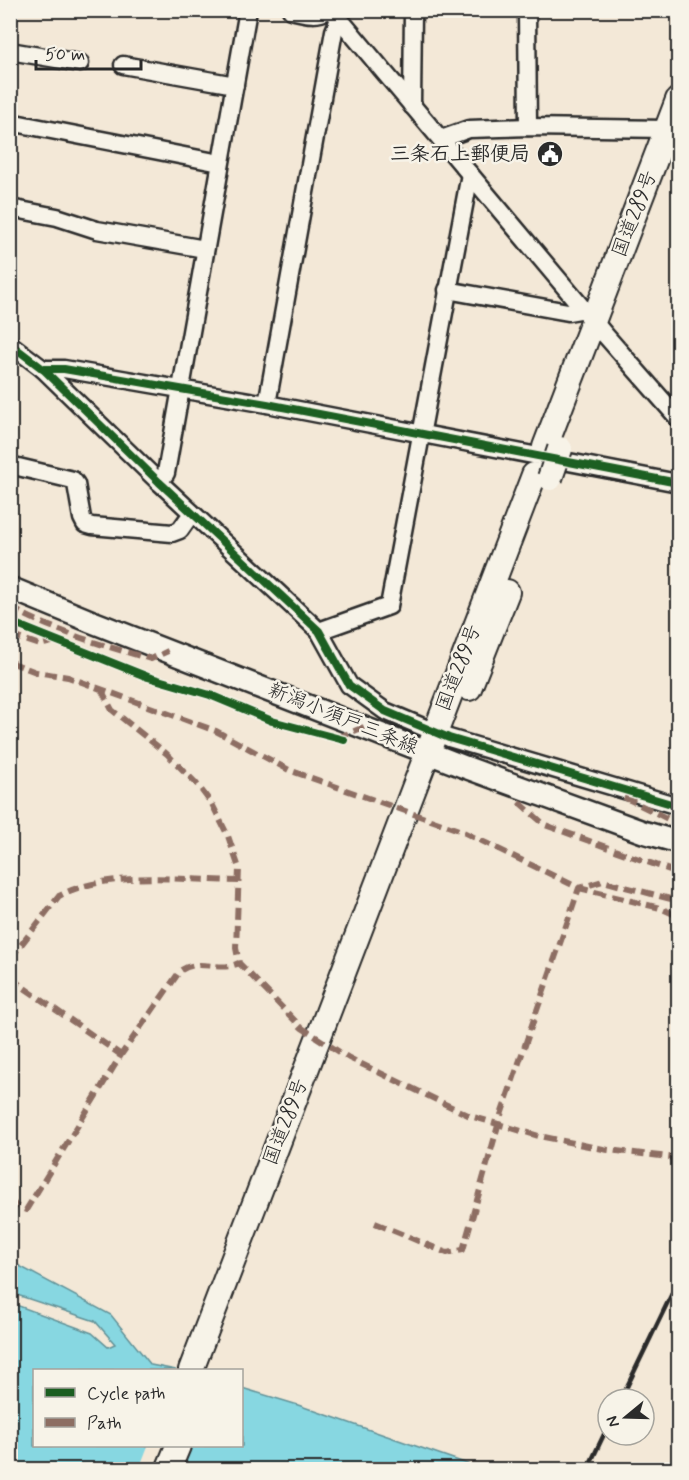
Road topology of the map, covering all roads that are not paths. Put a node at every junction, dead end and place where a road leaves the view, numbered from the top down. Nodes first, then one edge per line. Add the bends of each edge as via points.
1 (248, 10) edge
2 (291, 10) edge
3 (413, 10) edge
4 (527, 10) edge
5 (333, 13) edge
6 (10, 51) edge
7 (80, 63) dead end
8 (123, 65) dead end
9 (235, 85) junction
10 (678, 100) edge
11 (412, 106) junction
12 (10, 122) edge
13 (528, 128) junction
14 (673, 132) edge
15 (441, 139) junction
16 (220, 163) junction
17 (470, 174) junction
18 (10, 208) edge
19 (205, 249) junction
20 (447, 290) junction
21 (595, 322) junction
22 (10, 344) edge
23 (42, 369) junction
24 (181, 389) junction
25 (267, 404) junction
26 (678, 418) edge
27 (421, 433) junction
28 (10, 463) edge
29 (159, 482) junction
30 (678, 483) edge
31 (192, 513) junction
32 (10, 588) edge
33 (319, 631) junction
34 (435, 753) junction
35 (678, 806) edge
36 (678, 842) edge
37 (192, 1369) edge
38 (207, 1369) edge
39 (163, 1447) edge
40 (178, 1447) edge
41 (153, 1470) edge
42 (168, 1470) edge

1 - 9 street
2 - 5 street via 313,15
3 - 11 street
4 - 13 street
5 - 11 street
5 - 25 street via 334,31
6 - 7 street
8 - 9 street
9 - 16 street
10 - 14 highway, 国道289号
11 - 15 street
12 - 16 street
13 - 14 street
13 - 15 street via 468,129
14 - 21 highway, 国道289号
15 - 17 street
16 - 19 street
17 - 20 street
17 - 21 street
18 - 19 street via 97,230
19 - 24 street
20 - 21 street via 568,312
20 - 27 street
21 - 26 street
21 - 34 highway, 国道289号, bridge via 553,448
22 - 23 street
23 - 24 street via 64,369
23 - 29 street
24 - 25 street
24 - 29 street via 166,473
25 - 27 street
27 - 30 street
27 - 33 street via 389,606
28 - 31 street via 73,480 82,518 92,526 172,533 180,530
29 - 31 street
31 - 33 street
32 - 34 main road, 新潟小須戸三条線
33 - 34 street via 349,685
34 - 35 street
34 - 36 main road, 新潟小須戸三条線
34 - 37 highway, 国道289号
34 - 38 highway, 国道289号
39 - 41 highway
40 - 42 highway

